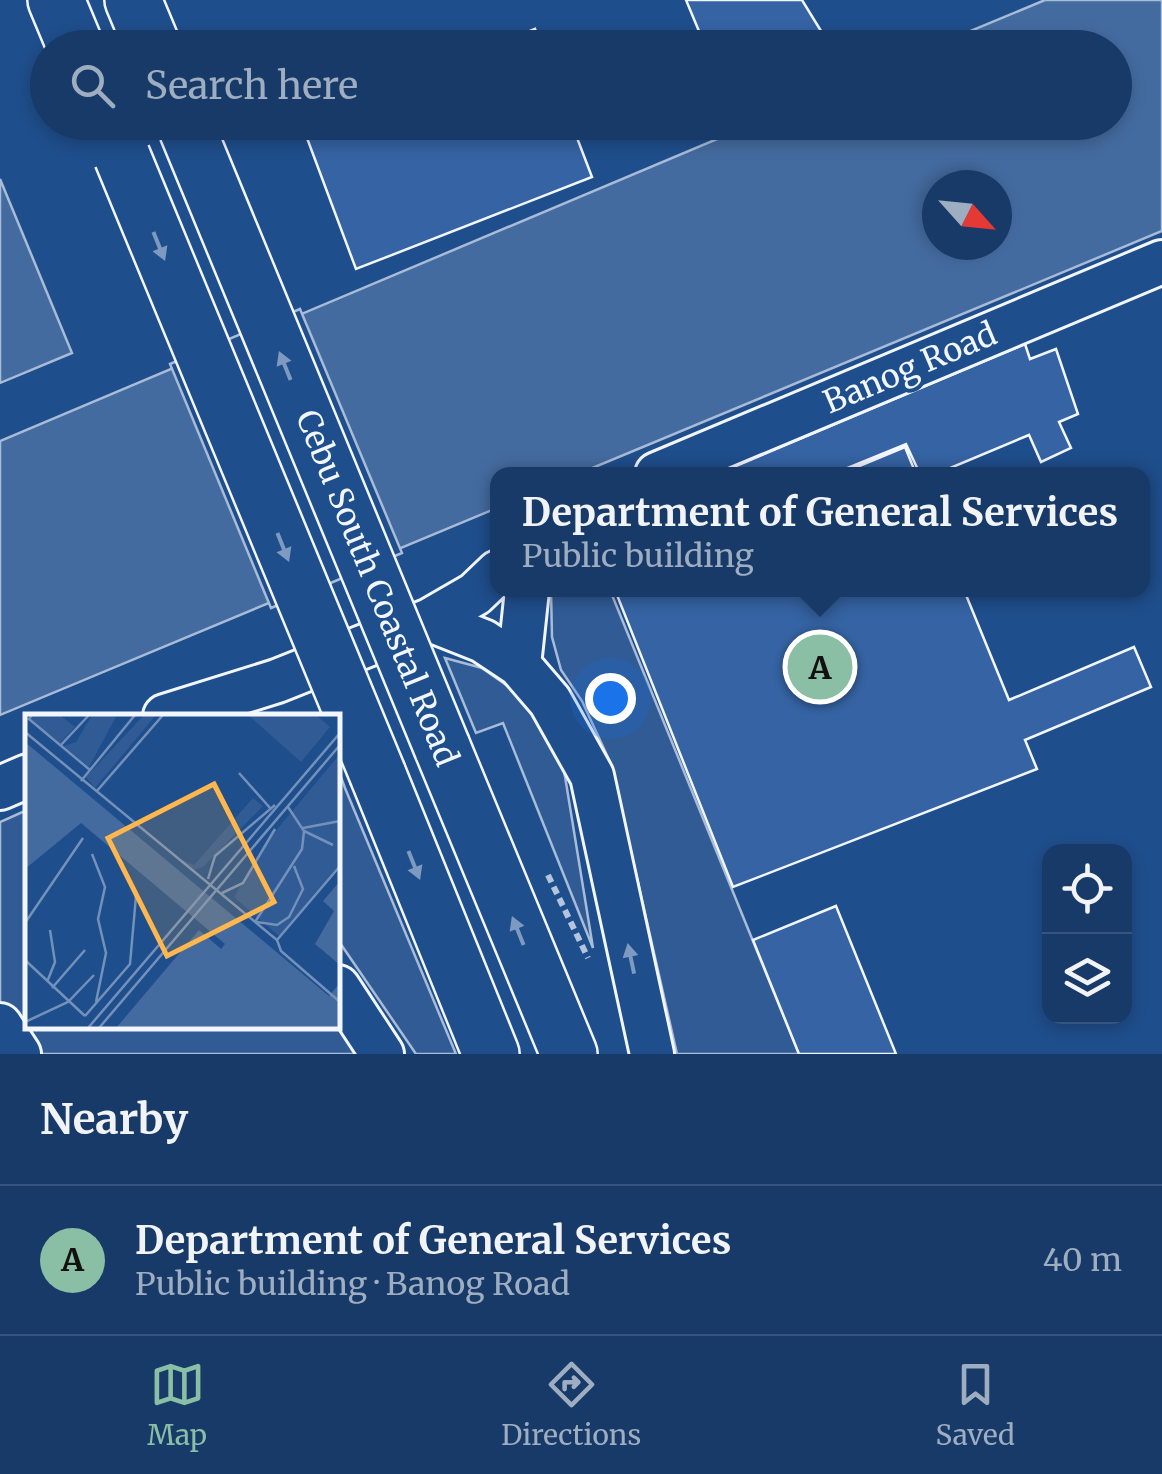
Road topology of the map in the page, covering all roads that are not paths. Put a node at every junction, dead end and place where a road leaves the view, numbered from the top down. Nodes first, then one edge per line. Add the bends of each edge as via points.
1 (56, 0) edge
2 (133, 0) edge
3 (68, 30) edge
4 (146, 30) edge
5 (115, 140) edge
6 (191, 140) edge
7 (1162, 262) edge
8 (674, 467) edge
9 (490, 580) edge
10 (527, 597) edge
11 (430, 620) junction
12 (519, 665) junction
13 (269, 699) edge
14 (183, 714) edge
15 (25, 777) edge
16 (0, 788) edge
17 (340, 990) edge
18 (0, 1026) edge
19 (19, 1054) edge
20 (382, 1054) edge
21 (491, 1054) edge
22 (569, 1054) edge
23 (652, 1054) edge

1 - 3 highway
2 - 4 highway
5 -> 21 highway, bridge
22 -> 6 highway, Cebu South Coastal Road, bridge
7 - 8 street, Banog Road
9 - 11 street
10 - 12 street
11 - 12 street via 483,640
11 - 13 street
23 -> 12 street via 592,776 550,700
13 - 14 street
15 - 16 street
17 - 20 street
18 - 19 street

